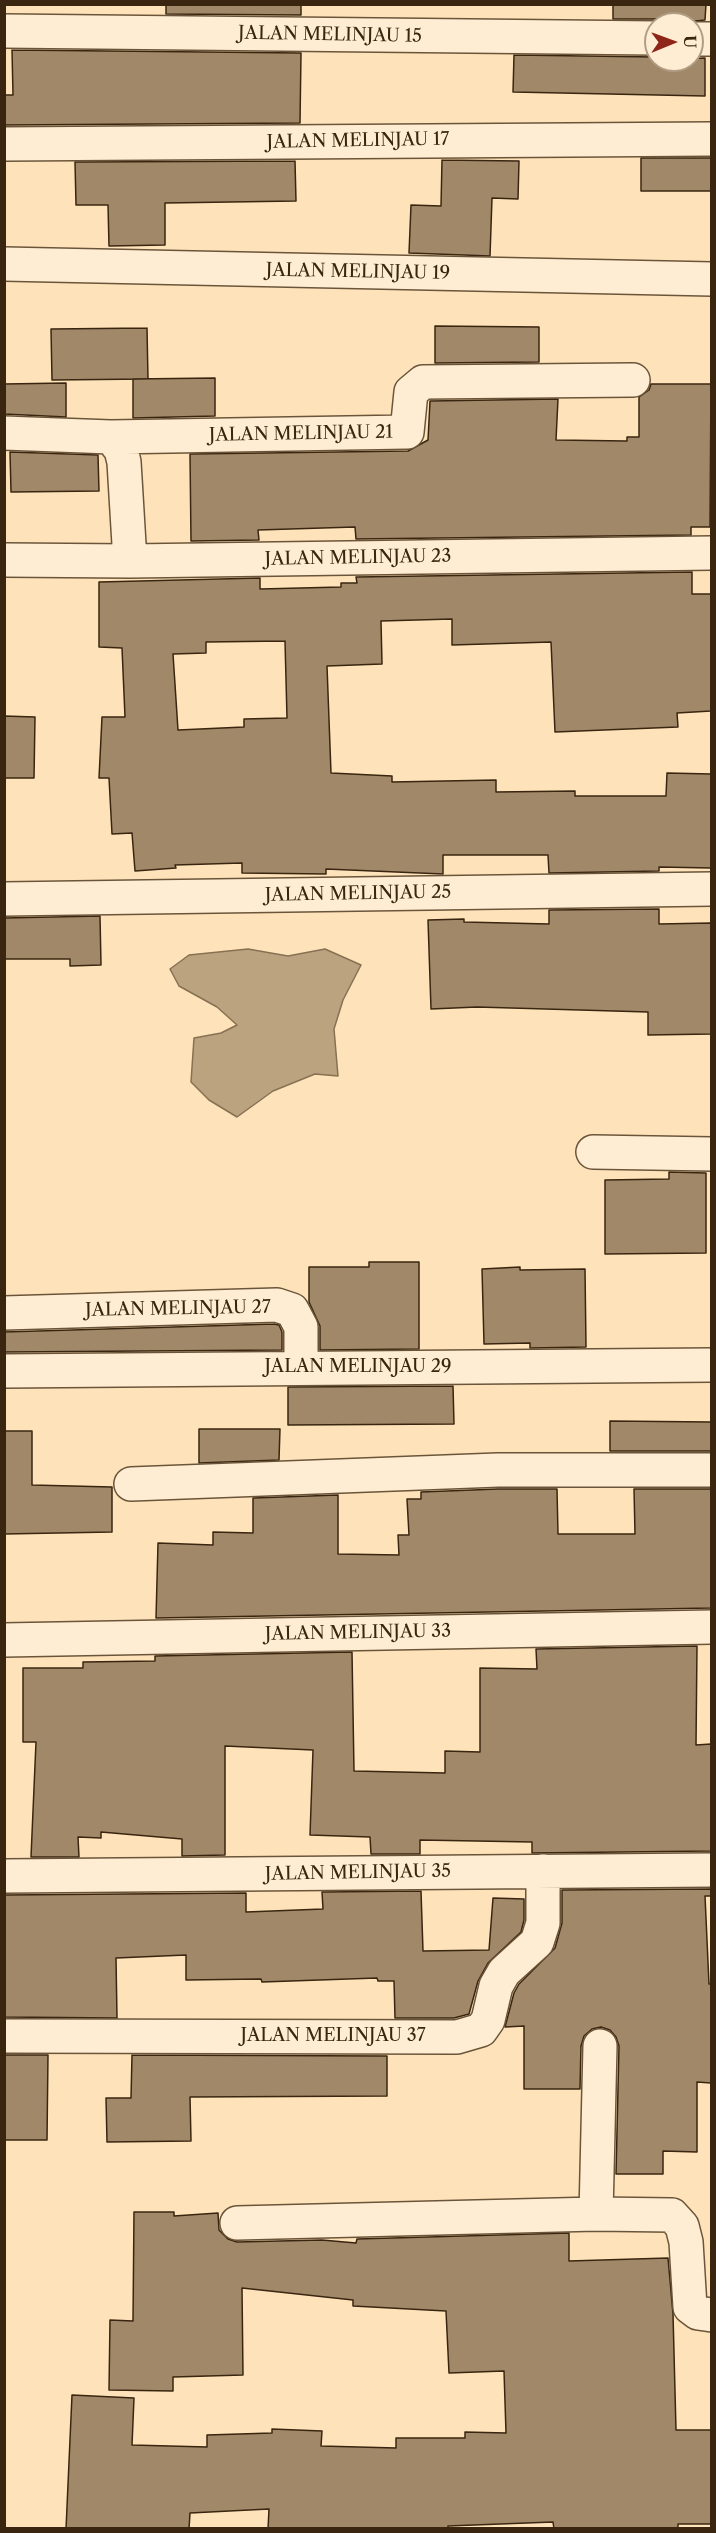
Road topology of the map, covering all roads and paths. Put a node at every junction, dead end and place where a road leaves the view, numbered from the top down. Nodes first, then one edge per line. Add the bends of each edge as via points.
1 (4, 31) edge
2 (644, 38) edge
3 (711, 139) edge
4 (4, 144) edge
5 (4, 264) edge
6 (711, 279) edge
7 (633, 380) dead end
8 (4, 433) edge
9 (111, 437) junction
10 (711, 553) edge
11 (4, 560) edge
12 (130, 561) junction
13 (711, 889) edge
14 (4, 899) edge
15 (593, 1152) dead end
16 (711, 1154) edge
17 (4, 1313) edge
18 (711, 1365) edge
19 (301, 1368) junction
20 (4, 1371) edge
21 (711, 1470) edge
22 (131, 1484) dead end
23 (711, 1627) edge
24 (4, 1640) edge
25 (711, 1870) edge
26 (543, 1871) junction
27 (4, 1876) edge
28 (4, 2036) edge
29 (600, 2046) dead end
30 (596, 2214) junction
31 (237, 2223) dead end
32 (711, 2315) edge

1 - 2 street, JALAN MELINJAU 15
3 - 4 street, JALAN MELINJAU 17
5 - 6 street, JALAN MELINJAU 19
7 - 9 street, JALAN MELINJAU 21 via 423,382 411,392 407,432
8 - 9 street, JALAN MELINJAU 21
9 - 12 street via 124,462
10 - 12 street, JALAN MELINJAU 23
11 - 12 street, JALAN MELINJAU 23
13 - 14 street, JALAN MELINJAU 25
15 - 16 street
17 - 19 street, JALAN MELINJAU 27 via 277,1305 292,1310 301,1327
18 - 19 street, JALAN MELINJAU 29
19 - 20 street, JALAN MELINJAU 29
21 - 22 street via 498,1470
23 - 24 street, JALAN MELINJAU 33
25 - 26 street, JALAN MELINJAU 35
26 - 27 street, JALAN MELINJAU 35
26 - 28 street, JALAN MELINJAU 37 via 543,1923 537,1942 504,1972 481,2030 457,2037
29 - 30 street
30 - 31 street
30 - 32 street via 672,2215 682,2226 686,2242 690,2307

